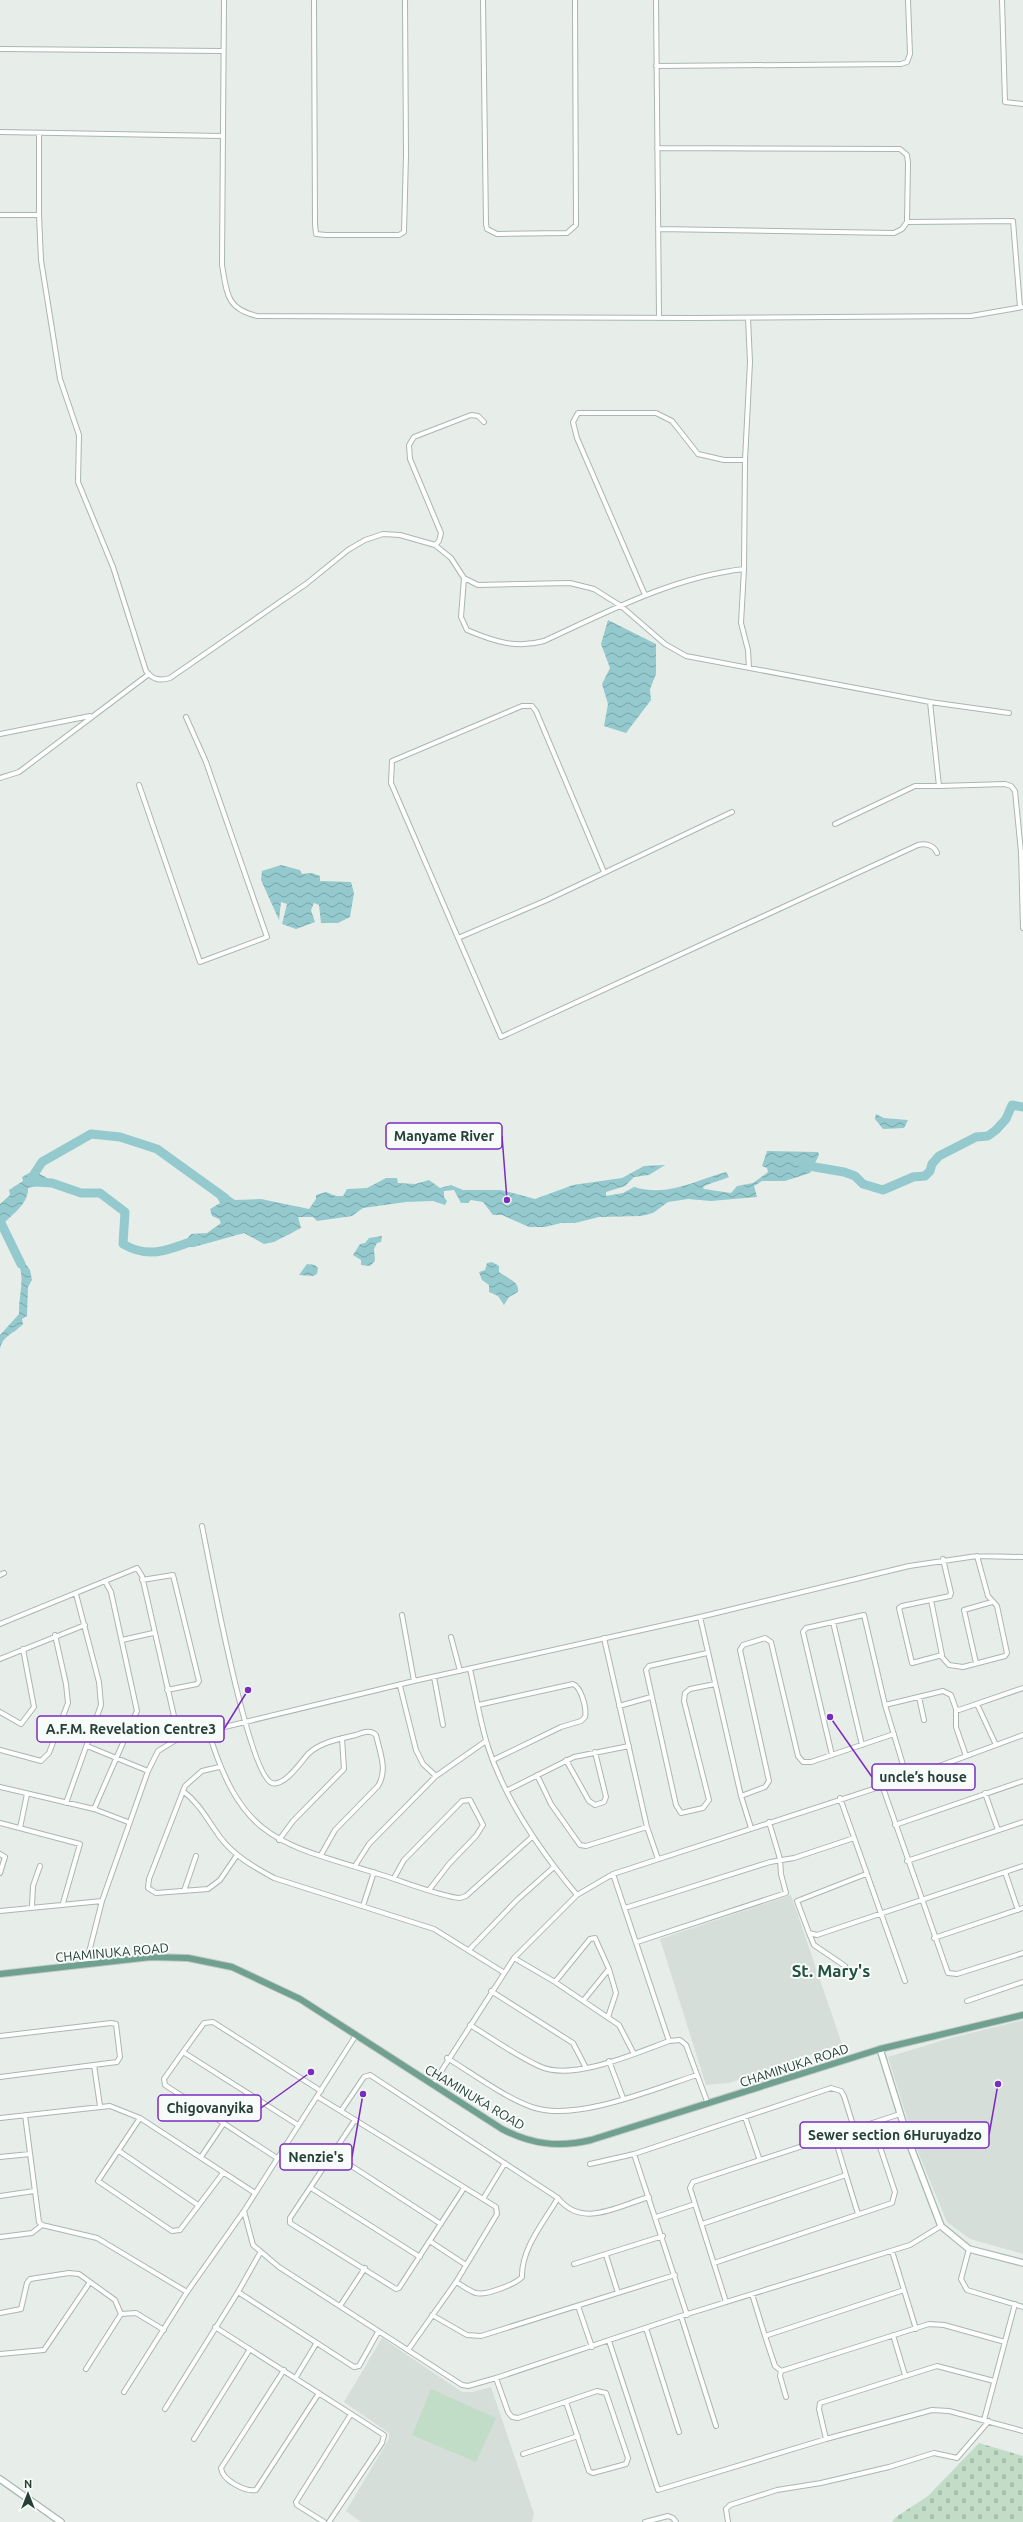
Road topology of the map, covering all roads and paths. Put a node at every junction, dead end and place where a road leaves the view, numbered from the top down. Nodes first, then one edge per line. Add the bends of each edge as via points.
1 (224, 0) edge
2 (314, 0) edge
3 (405, 0) edge
4 (483, 0) edge
5 (575, 0) edge
6 (656, 0) edge
7 (908, 0) edge
8 (1002, 0) edge
9 (0, 49) edge
10 (223, 51) junction
11 (656, 66) junction
12 (1023, 104) edge
13 (0, 132) edge
14 (39, 133) junction
15 (222, 136) junction
16 (658, 148) junction
17 (0, 215) edge
18 (39, 215) junction
19 (907, 222) junction
20 (658, 229) junction
21 (1022, 307) edge
22 (659, 316) junction
23 (748, 318) junction
24 (484, 422) dead end
25 (745, 460) junction
26 (435, 545) junction
27 (744, 569) junction
28 (464, 578) junction
29 (644, 595) junction
30 (621, 606) junction
31 (749, 668) junction
32 (149, 674) junction
33 (930, 702) junction
34 (1009, 713) dead end
35 (92, 715) junction
36 (186, 717) dead end
37 (0, 734) edge
38 (0, 778) edge
39 (140, 785) dead end
40 (938, 786) junction
41 (732, 812) dead end
42 (835, 824) dead end
43 (937, 853) dead end
44 (604, 872) junction
45 (1023, 928) edge
46 (458, 938) junction
47 (202, 1526) dead end
48 (977, 1556) junction
49 (1023, 1557) edge
50 (943, 1559) junction
51 (142, 1580) junction
52 (105, 1581) junction
53 (76, 1594) junction
54 (931, 1600) junction
55 (992, 1602) junction
56 (402, 1615) dead end
57 (700, 1617) junction
58 (833, 1622) junction
59 (0, 1624) edge
60 (85, 1625) junction
61 (153, 1633) junction
62 (55, 1635) junction
63 (451, 1637) dead end
64 (604, 1638) junction
65 (122, 1640) junction
66 (23, 1649) junction
67 (707, 1653) junction
68 (941, 1656) junction
69 (0, 1659) edge
70 (976, 1663) junction
71 (470, 1669) junction
72 (460, 1671) junction
73 (434, 1677) junction
74 (414, 1682) junction
75 (715, 1684) junction
76 (400, 1686) junction
77 (1023, 1688) edge
78 (167, 1690) junction
79 (651, 1697) junction
80 (919, 1697) junction
81 (977, 1704) junction
82 (478, 1705) junction
83 (885, 1705) junction
84 (619, 1706) junction
85 (956, 1709) junction
86 (0, 1712) edge
87 (924, 1720) dead end
88 (246, 1721) junction
89 (443, 1725) dead end
90 (208, 1730) junction
91 (894, 1734) junction
92 (1023, 1735) edge
93 (179, 1738) junction
94 (342, 1738) junction
95 (486, 1741) junction
96 (862, 1745) junction
97 (996, 1745) junction
98 (87, 1746) junction
99 (629, 1746) junction
100 (0, 1750) edge
101 (595, 1752) junction
102 (832, 1755) junction
103 (966, 1756) junction
104 (118, 1758) junction
105 (493, 1760) junction
106 (566, 1760) junction
107 (220, 1767) junction
108 (148, 1771) junction
109 (538, 1775) junction
110 (436, 1776) junction
111 (907, 1778) junction
112 (1023, 1781) edge
113 (882, 1785) junction
114 (0, 1787) edge
115 (508, 1790) junction
116 (183, 1791) junction
117 (985, 1793) junction
118 (27, 1794) junction
119 (741, 1796) junction
120 (840, 1798) junction
121 (66, 1803) junction
122 (94, 1809) junction
123 (128, 1822) junction
124 (769, 1822) junction
125 (1023, 1822) edge
126 (0, 1823) edge
127 (895, 1825) junction
128 (647, 1827) junction
129 (20, 1828) junction
130 (751, 1828) junction
131 (998, 1830) junction
132 (532, 1837) junction
133 (854, 1838) junction
134 (280, 1840) junction
135 (0, 1854) edge
136 (236, 1855) junction
137 (321, 1855) junction
138 (196, 1856) dead end
139 (658, 1859) junction
140 (780, 1859) junction
141 (907, 1861) junction
142 (40, 1866) dead end
143 (355, 1866) junction
144 (1023, 1866) edge
145 (554, 1867) junction
146 (374, 1872) junction
147 (1005, 1872) junction
148 (0, 1873) edge
149 (613, 1874) junction
150 (866, 1874) junction
151 (394, 1878) junction
152 (429, 1890) junction
153 (184, 1891) junction
154 (577, 1895) junction
155 (920, 1900) junction
156 (102, 1901) junction
157 (63, 1903) junction
158 (32, 1906) junction
159 (363, 1906) junction
160 (625, 1908) junction
161 (1023, 1908) edge
162 (1018, 1910) junction
163 (0, 1911) edge
164 (881, 1913) junction
165 (809, 1933) junction
166 (934, 1938) junction
167 (637, 1942) junction
168 (469, 1950) junction
169 (1023, 1953) edge
170 (514, 1958) junction
171 (86, 1964) junction
172 (845, 1966) dead end
173 (609, 1969) junction
174 (503, 1972) junction
175 (0, 1974) edge
176 (905, 1981) dead end
177 (555, 1982) junction
178 (1023, 1982) edge
179 (491, 1991) junction
180 (583, 2001) junction
181 (967, 2001) dead end
182 (1023, 2015) edge
183 (608, 2017) junction
184 (470, 2025) junction
185 (356, 2035) junction
186 (0, 2036) edge
187 (669, 2041) junction
188 (880, 2049) junction
189 (183, 2052) junction
190 (634, 2054) junction
191 (447, 2058) junction
192 (609, 2061) junction
193 (94, 2065) junction
194 (586, 2068) junction
195 (697, 2075) junction
196 (0, 2076) edge
197 (433, 2084) junction
198 (321, 2091) junction
199 (318, 2097) junction
200 (623, 2098) junction
201 (708, 2104) junction
202 (100, 2106) junction
203 (341, 2111) junction
204 (900, 2114) junction
205 (26, 2115) junction
206 (745, 2117) junction
207 (0, 2118) edge
208 (140, 2118) junction
209 (356, 2120) junction
210 (872, 2123) junction
211 (224, 2124) junction
212 (298, 2125) junction
213 (854, 2128) junction
214 (834, 2135) junction
215 (119, 2151) junction
216 (30, 2154) junction
217 (334, 2154) junction
218 (634, 2154) junction
219 (0, 2157) edge
220 (201, 2157) junction
221 (277, 2158) junction
222 (760, 2158) junction
223 (505, 2163) junction
224 (590, 2164) dead end
225 (223, 2173) junction
226 (846, 2175) junction
227 (311, 2188) junction
228 (464, 2188) junction
229 (34, 2192) junction
230 (255, 2193) junction
231 (0, 2196) edge
232 (649, 2197) junction
233 (558, 2198) junction
234 (483, 2199) junction
235 (695, 2204) junction
236 (198, 2205) junction
237 (244, 2211) junction
238 (858, 2214) junction
239 (656, 2216) junction
240 (441, 2224) junction
241 (702, 2224) junction
242 (42, 2225) junction
243 (941, 2226) junction
244 (663, 2236) junction
245 (0, 2237) edge
246 (431, 2242) junction
247 (969, 2248) junction
248 (892, 2251) junction
249 (260, 2253) junction
250 (606, 2255) junction
251 (420, 2257) junction
252 (714, 2263) junction
253 (1023, 2263) edge
254 (574, 2264) dead end
255 (466, 2265) junction
256 (365, 2268) junction
257 (675, 2275) junction
258 (90, 2282) junction
259 (456, 2282) junction
260 (904, 2290) junction
261 (187, 2292) junction
262 (238, 2292) junction
263 (618, 2293) junction
264 (752, 2294) junction
265 (726, 2302) junction
266 (1015, 2304) junction
267 (340, 2306) junction
268 (578, 2306) junction
269 (1023, 2307) edge
270 (0, 2313) edge
271 (121, 2314) junction
272 (687, 2315) junction
273 (432, 2316) junction
274 (681, 2316) junction
275 (215, 2327) junction
276 (646, 2328) junction
277 (916, 2329) junction
278 (164, 2330) junction
279 (378, 2332) junction
280 (893, 2335) junction
281 (765, 2336) junction
282 (609, 2341) junction
283 (1005, 2342) junction
284 (316, 2344) junction
285 (592, 2347) junction
286 (250, 2348) junction
287 (408, 2350) junction
288 (0, 2354) edge
289 (86, 2369) dead end
290 (284, 2370) junction
291 (781, 2371) junction
292 (905, 2375) junction
293 (296, 2377) junction
294 (496, 2378) junction
295 (994, 2381) junction
296 (124, 2392) dead end
297 (319, 2392) junction
298 (786, 2397) dead end
299 (566, 2402) junction
300 (164, 2409) dead end
301 (351, 2414) junction
302 (986, 2421) junction
303 (716, 2426) dead end
304 (1023, 2430) edge
305 (679, 2432) dead end
306 (578, 2436) junction
307 (194, 2439) dead end
308 (826, 2439) junction
309 (524, 2454) dead end
310 (0, 2479) edge
311 (61, 2522) edge
312 (324, 2522) edge
313 (329, 2522) edge
314 (645, 2522) edge
315 (676, 2522) edge
316 (728, 2522) edge

1 - 10 street
2 - 3 street via 315,224 316,234 326,235 399,235 404,232
4 - 5 street via 486,224 493,233 504,234 567,233 576,225
6 - 11 street
7 - 11 street via 910,54 907,62 901,64
8 - 12 street via 1005,102
9 - 10 street
10 - 15 street
11 - 16 street
13 - 14 street
14 - 15 street
14 - 18 street
15 - 22 street via 222,265 229,298 236,309 244,313 257,316
16 - 19 street via 900,149 908,158
16 - 20 street
17 - 18 street
18 - 32 street via 41,260 54,347 62,387 79,434 78,482 113,566
19 - 20 street via 902,229 885,234
19 - 21 street via 1013,221
20 - 22 street
21 - 23 street via 971,316
22 - 23 street
23 - 25 street via 750,362
24 - 26 street via 478,416 471,415 414,437 409,445 410,459 441,534
25 - 27 street
25 - 29 street via 724,460 698,454 672,421 656,413 578,413 573,422 577,438
26 - 28 street via 451,558
26 - 32 street via 392,534 365,540 300,589 170,678 160,680
27 - 29 street via 722,571
27 - 31 street via 742,623
28 - 30 street via 472,584 485,586 576,584 594,589
28 - 30 street via 461,617 467,630 490,640 516,645 544,641
29 - 30 street
30 - 31 street via 665,644 686,656
31 - 33 street
32 - 35 street
33 - 34 street
33 - 40 street
35 - 37 street
35 - 38 street via 19,772
36 - 39 street via 206,762 267,937 200,962
40 - 42 street via 914,786
40 - 45 street via 1005,784 1014,788 1021,852
41 - 44 street
43 - 46 street via 928,845 918,845 501,1037
44 - 46 street via 547,900
44 - 46 street via 532,706 522,706 392,761 391,783
47 - 88 street via 234,1683
48 - 49 street
48 - 50 street
48 - 55 street
50 - 54 street via 951,1593 950,1596
50 - 57 street
51 - 52 street via 140,1572 134,1568
51 - 61 street
51 - 78 street via 173,1575 199,1681 197,1684
52 - 53 street
52 - 65 street via 111,1592
53 - 59 street
53 - 60 street
54 - 68 street
54 - 68 street via 902,1606 899,1610 910,1662
55 - 70 street via 964,1610
55 - 70 street via 996,1606 1007,1653 1005,1656
56 - 74 street
57 - 64 street
57 - 67 street
58 - 83 street via 866,1616
58 - 96 street
58 - 102 street via 806,1628 803,1632
60 - 62 street
60 - 98 street via 100,1682 101,1700 99,1715
61 - 65 street
61 - 78 street
62 - 66 street
62 - 100 street via 68,1690 68,1703 49,1753 41,1761
63 - 72 street
64 - 71 street
64 - 84 street
65 - 104 street via 137,1711
66 - 69 street
66 - 86 street via 34,1707 21,1724
67 - 75 street
67 - 79 street via 649,1666 646,1673
68 - 70 street via 944,1662 954,1667
71 - 72 street
71 - 82 street
72 - 73 street
73 - 74 street
73 - 89 street
74 - 76 street
75 - 79 street via 690,1689 685,1693 684,1701 708,1800 703,1808 685,1813 678,1810 676,1805
75 - 119 street
76 - 88 street
76 - 110 street via 416,1750 423,1764
77 - 81 street
78 - 93 street
79 - 84 street
80 - 83 street
80 - 85 street via 948,1692
80 - 87 street
81 - 85 street
81 - 97 street
82 - 95 street
82 - 105 street via 573,1684 578,1688 586,1713 581,1721 561,1727
83 - 91 street
84 - 99 street
85 - 103 street via 956,1727
88 - 90 street
88 - 94 street via 257,1760 268,1780 273,1783 280,1782 316,1748
90 - 93 street
90 - 107 street
91 - 96 street
91 - 111 street
92 - 97 street
93 - 108 street via 158,1751
94 - 134 street via 344,1769 289,1825
94 - 137 street via 374,1733 384,1774 378,1786 330,1836
95 - 105 street
95 - 110 street
96 - 102 street
97 - 103 street
98 - 104 street
98 - 121 street
99 - 101 street
99 - 128 street
101 - 106 street
101 - 106 street via 606,1797 604,1802 595,1805 589,1801
102 - 119 street via 807,1763 800,1760 771,1642 765,1638 743,1645 740,1650 769,1781 765,1787
103 - 111 street
104 - 108 street
104 - 122 street
105 - 115 street
106 - 109 street
107 - 116 street via 202,1771 192,1778
107 - 134 street via 233,1793 249,1815
108 - 123 street
109 - 115 street
109 - 128 street via 551,1804 580,1845 586,1846
110 - 143 street via 369,1844
111 - 113 street
112 - 117 street
113 - 120 street
113 - 127 street
114 - 118 street
115 - 132 street
116 - 136 street via 196,1803 220,1838
116 - 153 street via 148,1883 152,1892
117 - 127 street
117 - 131 street
118 - 121 street
118 - 129 street
119 - 130 street
120 - 124 street
120 - 133 street
121 - 122 street
122 - 123 street
123 - 156 street
124 - 130 street
124 - 140 street
125 - 131 street
126 - 129 street
127 - 141 street
128 - 139 street
129 - 157 street via 80,1844
130 - 139 street
131 - 141 street
132 - 145 street
132 - 152 street via 463,1898
133 - 140 street via 794,1858
133 - 150 street
134 - 137 street
135 - 148 street via 5,1857
136 - 153 street via 220,1880 211,1888
136 - 159 street via 274,1878
137 - 143 street
138 - 153 street
139 - 149 street
140 - 160 street
140 - 167 street via 786,1893
141 - 155 street
142 - 158 street via 33,1886
143 - 146 street
144 - 147 street
145 - 154 street
145 - 168 street via 517,1900
146 - 151 street
146 - 159 street
147 - 155 street
147 - 162 street
149 - 154 street
149 - 160 street
150 - 164 street
150 - 165 street via 797,1900
151 - 152 street
151 - 152 street via 404,1860 462,1801 470,1800 483,1825
154 - 170 street
155 - 164 street
155 - 166 street
156 - 157 street
156 - 171 street
157 - 158 street
158 - 163 street
159 - 168 street via 434,1929
160 - 167 street
161 - 162 street
162 - 166 street
164 - 165 street via 817,1935
164 - 176 street
165 - 172 street via 814,1944
166 - 169 street via 945,1969 952,1975
167 - 187 street
168 - 174 street
170 - 174 street
170 - 177 street
171 - 175 main road, CHAMINUKA ROAD
171 - 185 main road, CHAMINUKA ROAD via 164,1957 221,1963 300,2000
173 - 177 street via 595,1938 590,1939
173 - 180 street
173 - 183 street via 616,1993
174 - 179 street
177 - 180 street
178 - 181 street
179 - 184 street
179 - 194 street via 573,2043
180 - 183 street
182 - 188 main road, CHAMINUKA ROAD
183 - 190 street via 619,2025
184 - 191 street
184 - 194 street via 540,2067 558,2071
185 - 197 main road, CHAMINUKA ROAD
185 - 198 street
186 - 193 street via 116,2024 120,2057 117,2062
187 - 190 street
187 - 195 street via 680,2040 686,2045
188 - 201 main road, CHAMINUKA ROAD
188 - 204 street
189 - 198 street via 204,2023 213,2022
189 - 211 street via 164,2079 164,2085
189 - 212 street
190 - 192 street
191 - 197 street
191 - 200 street via 514,2098 554,2113 575,2111
192 - 194 street
192 - 200 street
193 - 196 street
193 - 202 street
195 - 200 street
195 - 201 street
197 - 201 main road, CHAMINUKA ROAD via 514,2135 528,2141 553,2145 591,2140
198 - 199 street
199 - 203 street
199 - 212 street
202 - 205 street
202 - 208 street via 110,2106
203 - 209 street
203 - 223 street via 364,2077 370,2075
204 - 210 street
204 - 243 street
205 - 207 street
205 - 216 street
206 - 213 street via 831,2088 841,2091 844,2096
206 - 218 street
206 - 222 street
208 - 215 street
208 - 220 street
209 - 217 street
209 - 228 street
210 - 213 street
210 - 238 street via 895,2192 892,2203
211 - 220 street
211 - 221 street
212 - 221 street
213 - 214 street
214 - 222 street
214 - 226 street
215 - 236 street
215 - 236 street via 98,2181 172,2231 180,2230
216 - 219 street
216 - 229 street
217 - 227 street
217 - 240 street
218 - 224 street
218 - 232 street
220 - 225 street
221 - 230 street
222 - 235 street via 696,2179 690,2188
223 - 233 street
223 - 234 street
225 - 230 street
225 - 236 street
226 - 238 street
226 - 241 street
227 - 251 street
227 - 256 street via 290,2218 290,2223
228 - 234 street
228 - 240 street
229 - 231 street
229 - 242 street via 39,2222
230 - 237 street
232 - 233 street via 590,2215 566,2209
232 - 239 street
233 - 259 street via 532,2241 522,2265 522,2277 518,2282 485,2293 476,2293
234 - 255 street via 496,2207 497,2214
235 - 239 street
235 - 241 street
237 - 249 street via 253,2245
237 - 261 street
238 - 252 street
239 - 244 street
240 - 246 street
241 - 252 street
242 - 245 street via 32,2234
242 - 261 street via 97,2238
243 - 247 street
243 - 248 street via 925,2238
244 - 250 street
244 - 257 street
246 - 251 street
246 - 255 street
247 - 253 street
247 - 266 street via 961,2279 967,2290
248 - 260 street
248 - 264 street
249 - 262 street
249 - 267 street
250 - 254 street
250 - 263 street
251 - 256 street via 399,2288
252 - 265 street
255 - 259 street
256 - 267 street
257 - 263 street
257 - 272 street
258 - 270 street via 79,2274 69,2273 30,2279 21,2309
258 - 271 street via 115,2300
258 - 288 street via 44,2350
259 - 273 street
260 - 277 street
260 - 281 street
261 - 278 street
262 - 275 street
262 - 284 street
263 - 268 street
264 - 265 street
264 - 281 street
265 - 272 street
266 - 269 street
266 - 283 street
267 - 279 street
268 - 273 street via 481,2336 467,2335
268 - 285 street
271 - 278 street via 136,2313
271 - 289 street
272 - 274 street
273 - 287 street
274 - 276 street
274 - 303 street
275 - 286 street
275 - 300 street
276 - 282 street
276 - 305 street
277 - 280 street
277 - 283 street via 929,2324 944,2326
278 - 296 street
279 - 284 street via 356,2367
279 - 287 street
280 - 291 street
280 - 292 street
281 - 291 street via 774,2366
282 - 285 street
282 - 308 street via 658,2490
283 - 295 street
284 - 293 street
285 - 294 street
286 - 290 street
286 - 307 street
287 - 294 street via 462,2385 468,2386
290 - 293 street
290 - 297 street via 221,2468 224,2476 235,2484 256,2490
291 - 298 street
292 - 295 street via 937,2366
292 - 308 street via 820,2403
293 - 297 street
294 - 299 street via 512,2417 518,2418
295 - 302 street
297 - 301 street
299 - 306 street
299 - 306 street via 597,2391 606,2393 628,2458 626,2464 593,2473 589,2471
301 - 312 street via 296,2502
301 - 313 street via 382,2433 384,2438
302 - 304 street
302 - 308 street via 932,2410
302 - 316 street via 957,2458 934,2452 888,2467 821,2483 777,2490 730,2505 726,2509
306 - 309 street
310 - 311 street
314 - 315 street via 668,2516

